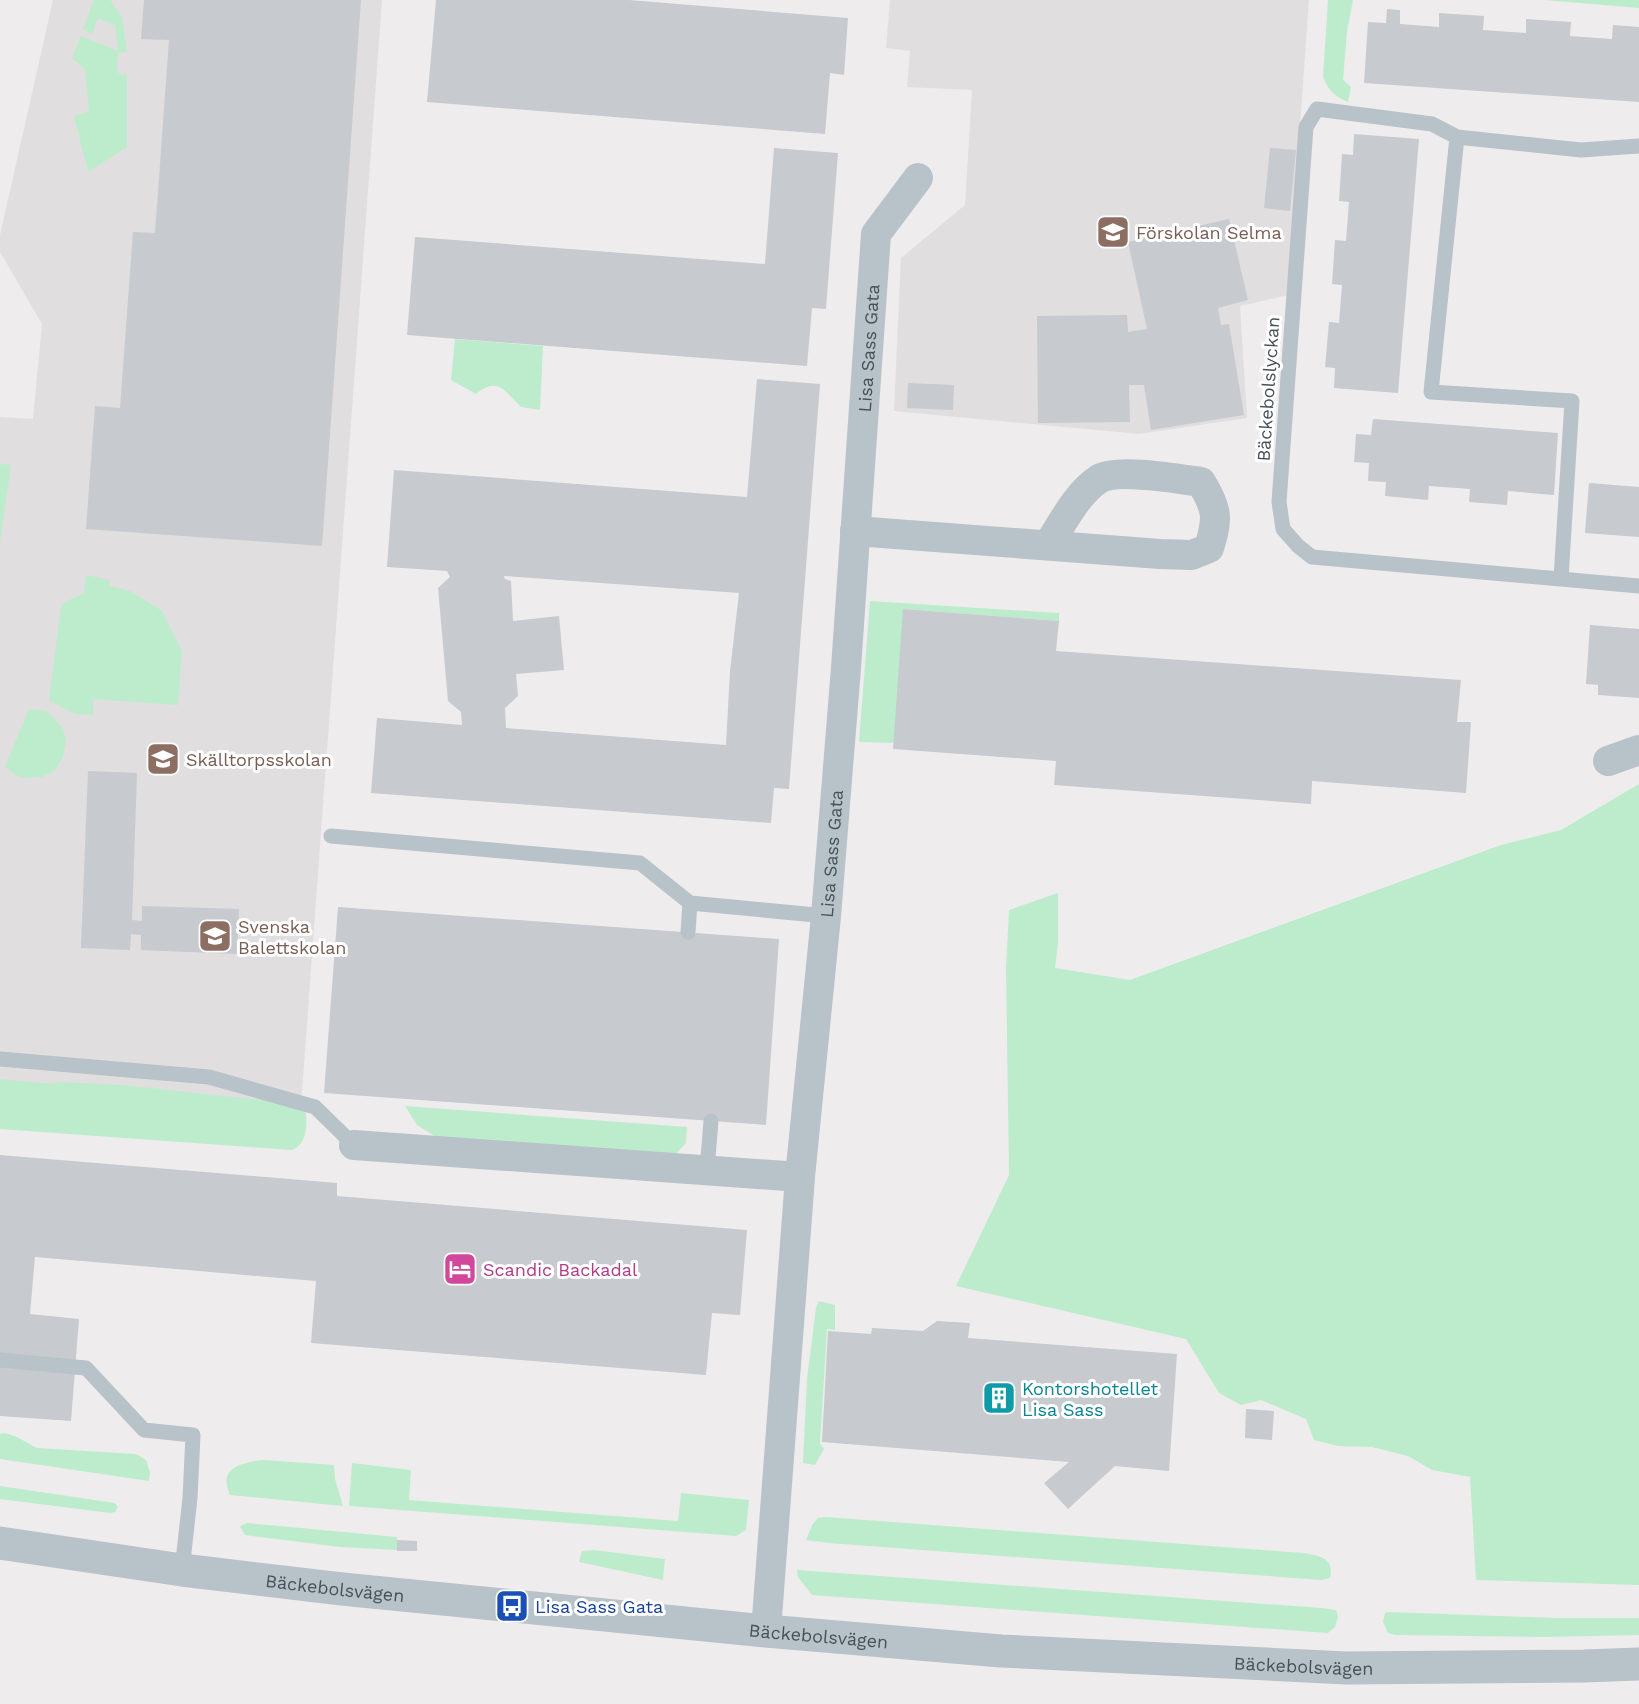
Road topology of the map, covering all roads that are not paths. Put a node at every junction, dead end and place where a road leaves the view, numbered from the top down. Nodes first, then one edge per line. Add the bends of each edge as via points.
1 (1457, 137) junction
2 (1639, 146) edge
3 (918, 178) dead end
4 (855, 531) junction
5 (1048, 545) junction
6 (1561, 578) junction
7 (1639, 586) edge
8 (1639, 750) edge
9 (1608, 761) dead end
10 (331, 836) dead end
11 (690, 903) junction
12 (826, 916) junction
13 (688, 932) dead end
14 (0, 1059) edge
15 (711, 1121) dead end
16 (354, 1145) joint
17 (707, 1170) junction
18 (800, 1177) junction
19 (0, 1360) edge
20 (0, 1544) edge
21 (182, 1570) junction
22 (766, 1631) junction
23 (1639, 1664) edge

1 - 2 lane, Bäckebolslyckan via 1581,150
1 - 6 lane via 1431,392 1572,401
1 - 6 lane, Bäckebolslyckan via 1432,124 1317,109 1306,127 1279,502 1283,529 1312,557
3 - 4 street, Lisa Sass Gata via 876,234
4 - 5 street
4 - 12 street, Lisa Sass Gata
5 - 5 street via 1192,555 1209,548 1216,524 1213,501 1201,482 1136,474 1101,478 1075,502
6 - 7 lane, Bäckebolslyckan
8 - 9 street
10 - 11 lane via 640,863
11 - 12 lane
11 - 13 lane
12 - 18 street, Lisa Sass Gata
14 - 16 lane via 210,1077 315,1107
15 - 17 lane
16 - 17 street
17 - 18 street
18 - 22 street, Lisa Sass Gata
19 - 21 lane via 86,1368 144,1430 194,1435
20 - 21 street, Bäckebolsvägen
21 - 22 street, Bäckebolsvägen
22 - 23 street, Bäckebolsvägen via 1000,1651 1346,1668

